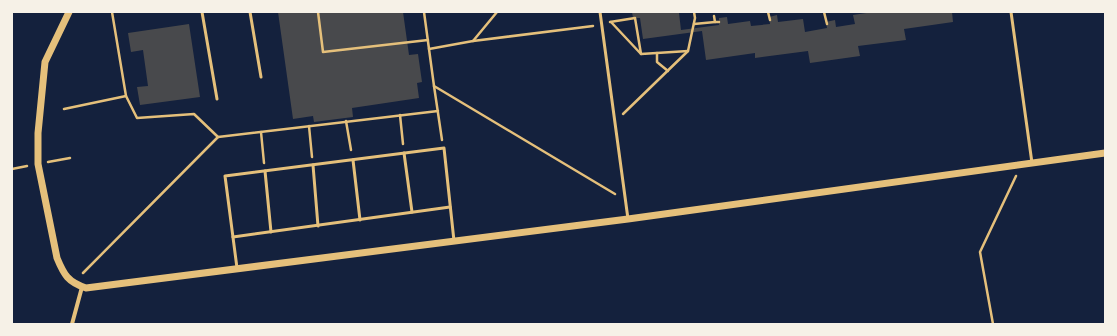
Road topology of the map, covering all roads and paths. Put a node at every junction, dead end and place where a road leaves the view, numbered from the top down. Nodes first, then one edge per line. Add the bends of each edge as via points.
1 (69, 12) edge
2 (112, 12) edge
3 (202, 12) edge
4 (250, 12) edge
5 (318, 12) edge
6 (424, 12) edge
7 (497, 12) edge
8 (600, 12) edge
9 (694, 12) edge
10 (768, 12) edge
11 (824, 12) edge
12 (1011, 12) edge
13 (714, 16) dead end
14 (770, 20) dead end
15 (611, 22) junction
16 (715, 22) junction
17 (719, 22) dead end
18 (602, 24) junction
19 (693, 24) junction
20 (827, 24) dead end
21 (428, 40) junction
22 (473, 41) junction
23 (429, 50) junction
24 (688, 51) junction
25 (657, 53) junction
26 (641, 54) junction
27 (668, 71) junction
28 (261, 77) dead end
29 (434, 86) junction
30 (126, 96) junction
31 (217, 99) dead end
32 (64, 109) dead end
33 (438, 111) junction
34 (622, 114) dead end
35 (400, 115) junction
36 (346, 121) junction
37 (309, 126) junction
38 (261, 132) junction
39 (218, 137) junction
40 (444, 148) junction
41 (404, 153) junction
42 (1105, 153) edge
43 (353, 160) junction
44 (1032, 163) junction
45 (313, 165) junction
46 (1022, 165) junction
47 (265, 171) junction
48 (626, 200) junction
49 (450, 207) junction
50 (412, 212) junction
51 (628, 219) junction
52 (360, 220) junction
53 (318, 226) junction
54 (271, 232) junction
55 (232, 238) junction
56 (454, 242) junction
57 (237, 270) junction
58 (83, 273) dead end
59 (82, 287) junction
60 (72, 324) edge
61 (993, 324) edge

1 - 59 street via 45,62 38,134 38,164 57,258 70,281
2 - 30 path
3 - 31 lane
4 - 28 lane
5 - 21 path via 323,52
6 - 21 path
7 - 22 path
8 - 18 lane
9 - 19 path
10 - 14 path
11 - 20 path
12 - 44 lane
13 - 16 path
15 - 18 path
15 - 26 path
15 - 26 path via 635,18
16 - 17 path
16 - 19 path
18 - 22 path
18 - 48 lane
19 - 24 path
21 - 23 path
22 - 23 path
23 - 29 path
24 - 25 path
24 - 27 path
25 - 26 path
25 - 27 path via 657,62
27 - 34 path
29 - 33 path
29 - 48 path
30 - 32 path
30 - 39 path via 137,118 194,114
33 - 35 path
33 - 40 path
35 - 36 path
35 - 41 path
36 - 37 path
36 - 43 path
37 - 38 path
37 - 45 path
38 - 39 path
38 - 47 path
39 - 58 path
40 - 41 lane
40 - 49 lane
41 - 43 lane
41 - 50 lane
42 - 44 street
43 - 45 lane
43 - 52 lane
44 - 46 street
45 - 47 lane
45 - 53 lane
46 - 51 street
46 - 61 path via 980,252
47 - 54 lane
47 - 55 lane via 226,176
48 - 51 lane
49 - 50 lane
49 - 56 lane
50 - 52 lane
51 - 56 street
52 - 53 lane
53 - 54 lane
54 - 55 lane
55 - 57 lane
56 - 57 street
57 - 59 street
59 - 60 street

